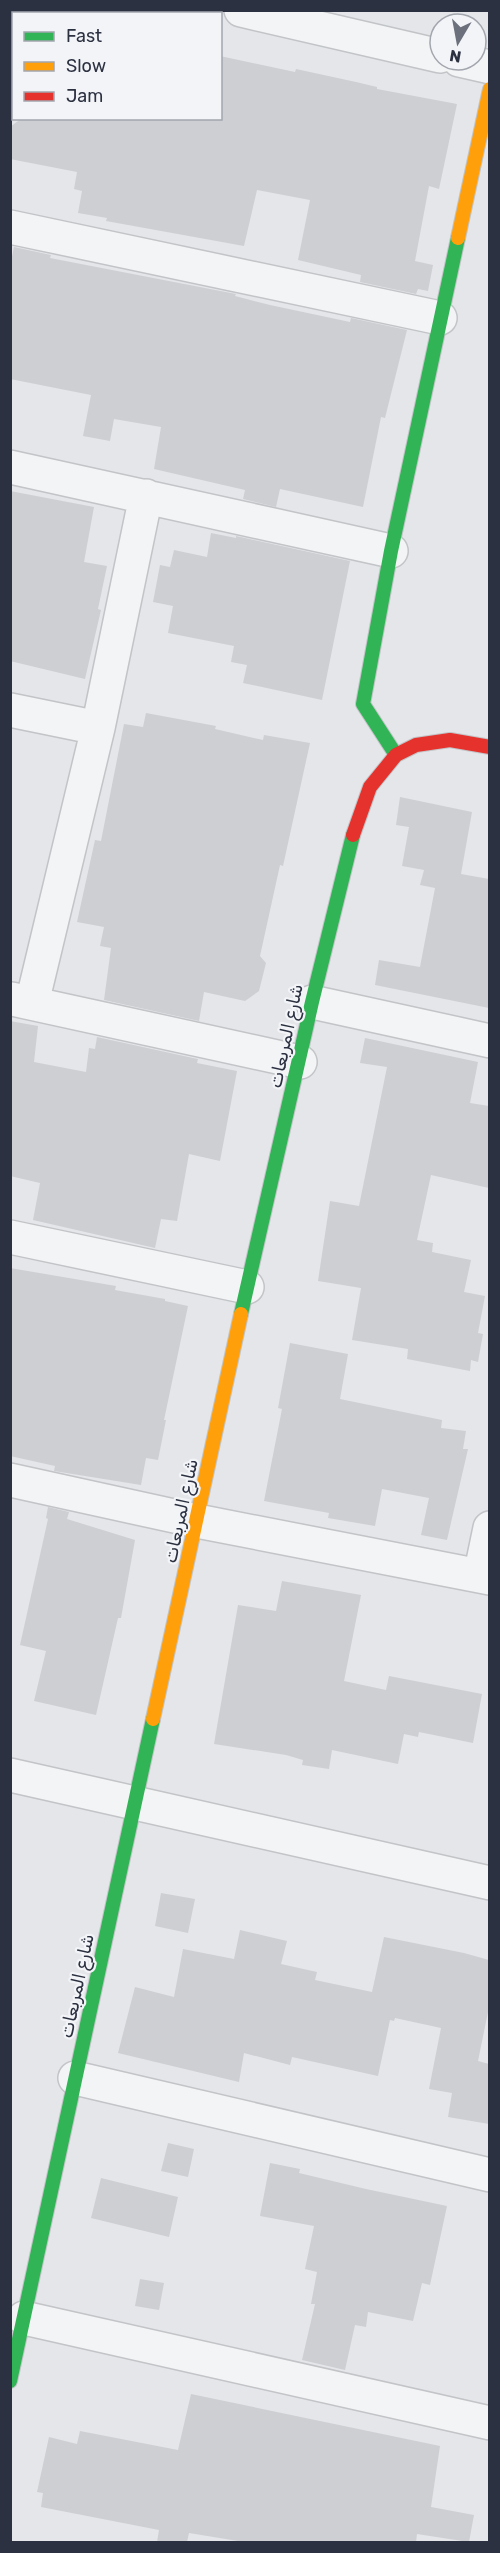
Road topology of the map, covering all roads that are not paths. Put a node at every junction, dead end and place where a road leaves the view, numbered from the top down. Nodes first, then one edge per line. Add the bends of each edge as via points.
1 (249, 11) edge
2 (428, 53) edge
3 (489, 89) edge
4 (10, 227) edge
5 (440, 318) junction
6 (10, 467) edge
7 (146, 496) junction
8 (391, 551) junction
9 (10, 710) edge
10 (98, 729) junction
11 (489, 747) edge
12 (396, 755) junction
13 (21, 1001) edge
14 (312, 1002) junction
15 (489, 1041) edge
16 (300, 1062) junction
17 (10, 1237) edge
18 (247, 1287) junction
19 (10, 1480) edge
20 (197, 1521) junction
21 (489, 1528) edge
22 (485, 1577) edge
23 (10, 1775) edge
24 (136, 1802) junction
25 (489, 1883) edge
26 (75, 2078) junction
27 (489, 2175) edge
28 (24, 2318) junction
29 (10, 2381) edge
30 (489, 2423) edge

1 - 2 street
3 - 5 street
4 - 5 street
5 - 8 street
6 - 7 street
7 - 8 street
7 - 10 street
8 - 12 street via 363,704
9 - 10 street
10 - 13 street
11 - 12 street, شارع المربعات via 450,740 416,745
12 - 14 street, شارع المربعات via 370,787 355,826
13 - 16 street
14 - 15 street
14 - 16 street, شارع المربعات
16 - 18 street, شارع المربعات
17 - 18 street
18 - 20 street, شارع المربعات
19 - 20 street
20 - 22 street
20 - 24 street, شارع المربعات
21 - 22 street
23 - 24 street
24 - 25 street
24 - 26 street, شارع المربعات
26 - 27 street
26 - 28 street, شارع المربعات
28 - 29 street, شارع المربعات
28 - 30 street

